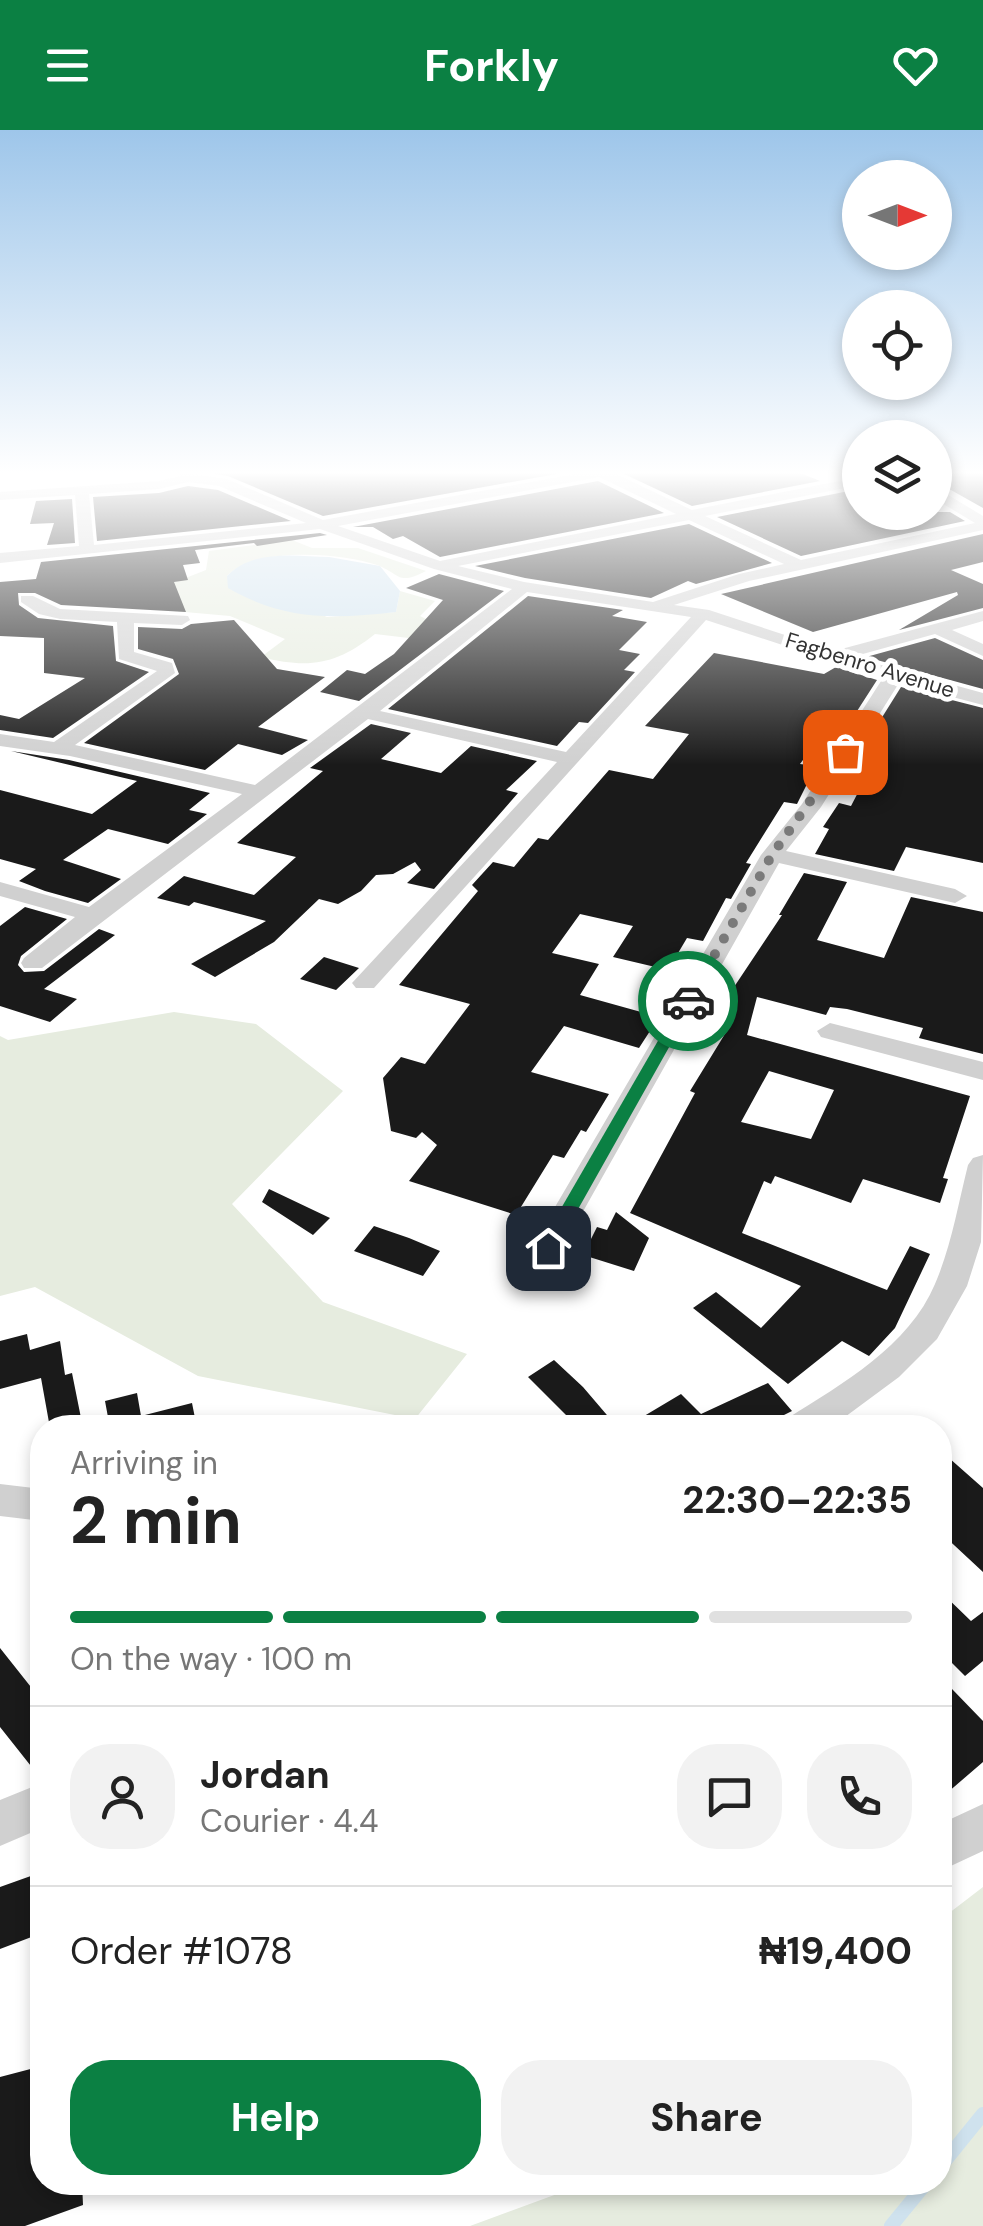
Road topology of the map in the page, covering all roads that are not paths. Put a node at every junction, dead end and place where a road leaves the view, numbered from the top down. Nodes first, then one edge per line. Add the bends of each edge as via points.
1 (19, 570) edge
2 (45, 570) edge
3 (455, 570) edge
4 (784, 570) edge
5 (30, 577) junction
6 (524, 586) junction
7 (658, 604) junction
8 (9, 607) dead end
9 (703, 614) junction
10 (983, 616) edge
11 (126, 617) junction
12 (182, 620) dead end
13 (938, 629) junction
14 (983, 651) edge
15 (839, 655) junction
16 (894, 676) junction
17 (983, 699) edge
18 (365, 714) junction
19 (0, 740) edge
20 (56, 748) junction
21 (568, 758) junction
22 (258, 792) junction
23 (772, 855) junction
24 (0, 888) edge
25 (955, 896) dead end
26 (93, 914) junction
27 (33, 964) dead end
28 (365, 983) dead end
29 (830, 1031) dead end
30 (983, 1071) edge
31 (983, 1166) edge
32 (548, 1248) dead end
33 (820, 1415) edge
34 (0, 1500) edge
35 (30, 1504) edge
36 (30, 1810) edge
37 (0, 1823) edge
38 (983, 1826) edge
39 (952, 1842) edge

1 - 5 street
2 - 5 street
3 - 6 street, Fagbenro Avenue
4 - 7 street
5 - 8 street
5 - 11 street via 45,611
6 - 7 street, Fagbenro Avenue
6 - 18 street
7 - 9 street, Fagbenro Avenue
9 - 15 street, Fagbenro Avenue
9 - 21 street
10 - 13 street
11 - 12 street
11 - 20 street via 125,655 159,663 166,673
13 - 14 street
13 - 15 street
15 - 16 street, Fagbenro Avenue
16 - 17 street, Fagbenro Avenue
16 - 23 street
18 - 21 street
18 - 22 street
19 - 20 street
20 - 22 street
21 - 28 street
22 - 26 street
23 - 25 street
23 - 32 street
24 - 26 street
26 - 27 street
29 - 30 street
31 - 33 street via 950,1288 914,1342
34 - 35 street
36 - 37 street
38 - 39 street

